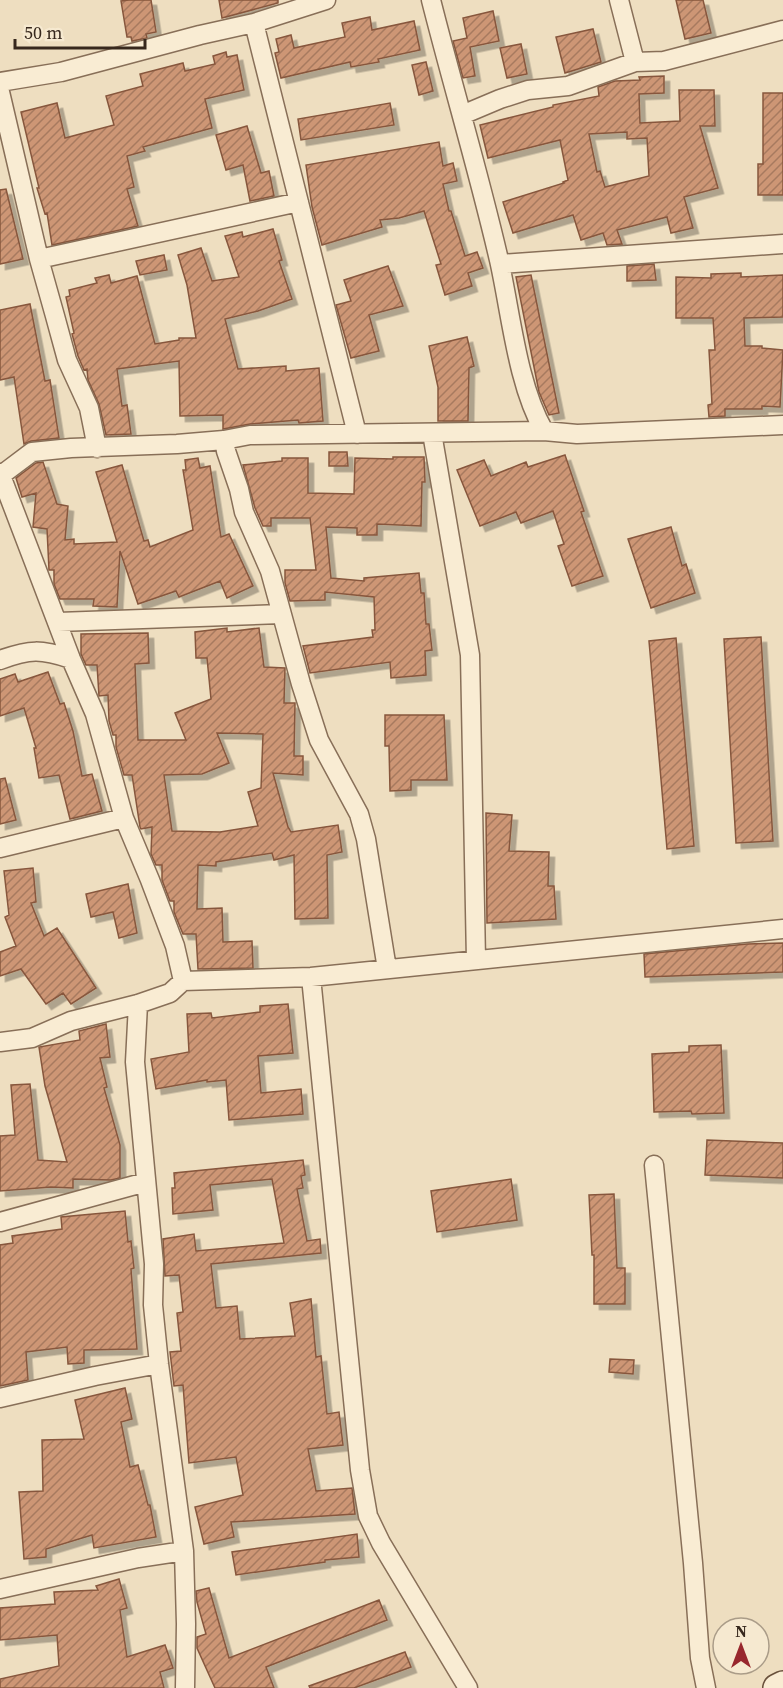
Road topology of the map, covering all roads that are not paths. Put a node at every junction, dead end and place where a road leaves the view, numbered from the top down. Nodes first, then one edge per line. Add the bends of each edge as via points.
1 (326, 0) edge
2 (431, 0) edge
3 (619, 0) edge
4 (254, 23) junction
5 (783, 30) edge
6 (635, 62) junction
7 (0, 82) edge
8 (0, 93) edge
9 (462, 116) junction
10 (299, 202) junction
11 (783, 244) edge
12 (39, 259) junction
13 (500, 264) junction
14 (783, 425) edge
15 (544, 431) junction
16 (432, 433) junction
17 (357, 434) junction
18 (224, 440) junction
19 (97, 448) junction
20 (0, 475) edge
21 (281, 614) junction
22 (58, 622) junction
23 (71, 659) junction
24 (0, 660) edge
25 (124, 818) junction
26 (0, 848) edge
27 (783, 929) edge
28 (477, 960) junction
29 (387, 969) junction
30 (311, 976) junction
31 (183, 981) junction
32 (138, 1004) junction
33 (0, 1042) edge
34 (654, 1165) dead end
35 (146, 1182) junction
36 (0, 1222) edge
37 (159, 1364) junction
38 (0, 1398) edge
39 (184, 1551) junction
40 (0, 1589) edge
41 (783, 1684) edge
42 (185, 1688) edge
43 (468, 1688) edge
44 (706, 1688) edge
45 (777, 1688) edge

1 - 4 street
2 - 9 street
3 - 6 street
4 - 7 street via 60,72
4 - 10 street
5 - 6 street via 664,61
6 - 9 street via 568,86 528,90
8 - 12 street
9 - 13 street
10 - 12 street
10 - 17 street
11 - 13 street
12 - 19 street via 67,360 89,408
13 - 15 street via 521,365
14 - 15 street via 577,434
15 - 16 street
16 - 17 street
16 - 28 street via 470,655
17 - 18 street via 250,435
18 - 19 street
18 - 21 street via 244,512 270,571
19 - 20 street via 32,452
20 - 22 street
21 - 22 street
21 - 29 street via 319,740 359,814
22 - 23 street
23 - 24 street via 48,651 23,651
23 - 25 street via 95,714
25 - 26 street
25 - 31 street via 175,946
27 - 28 street
28 - 29 street
29 - 30 street
30 - 31 street
30 - 43 street via 360,1470 368,1516
31 - 32 street via 170,993
32 - 33 street via 71,1020 32,1038
32 - 35 street via 135,1062
34 - 44 street via 700,1658
35 - 36 street
35 - 37 street
37 - 38 street
37 - 39 street
39 - 40 street
39 - 42 street
41 - 45 main road

